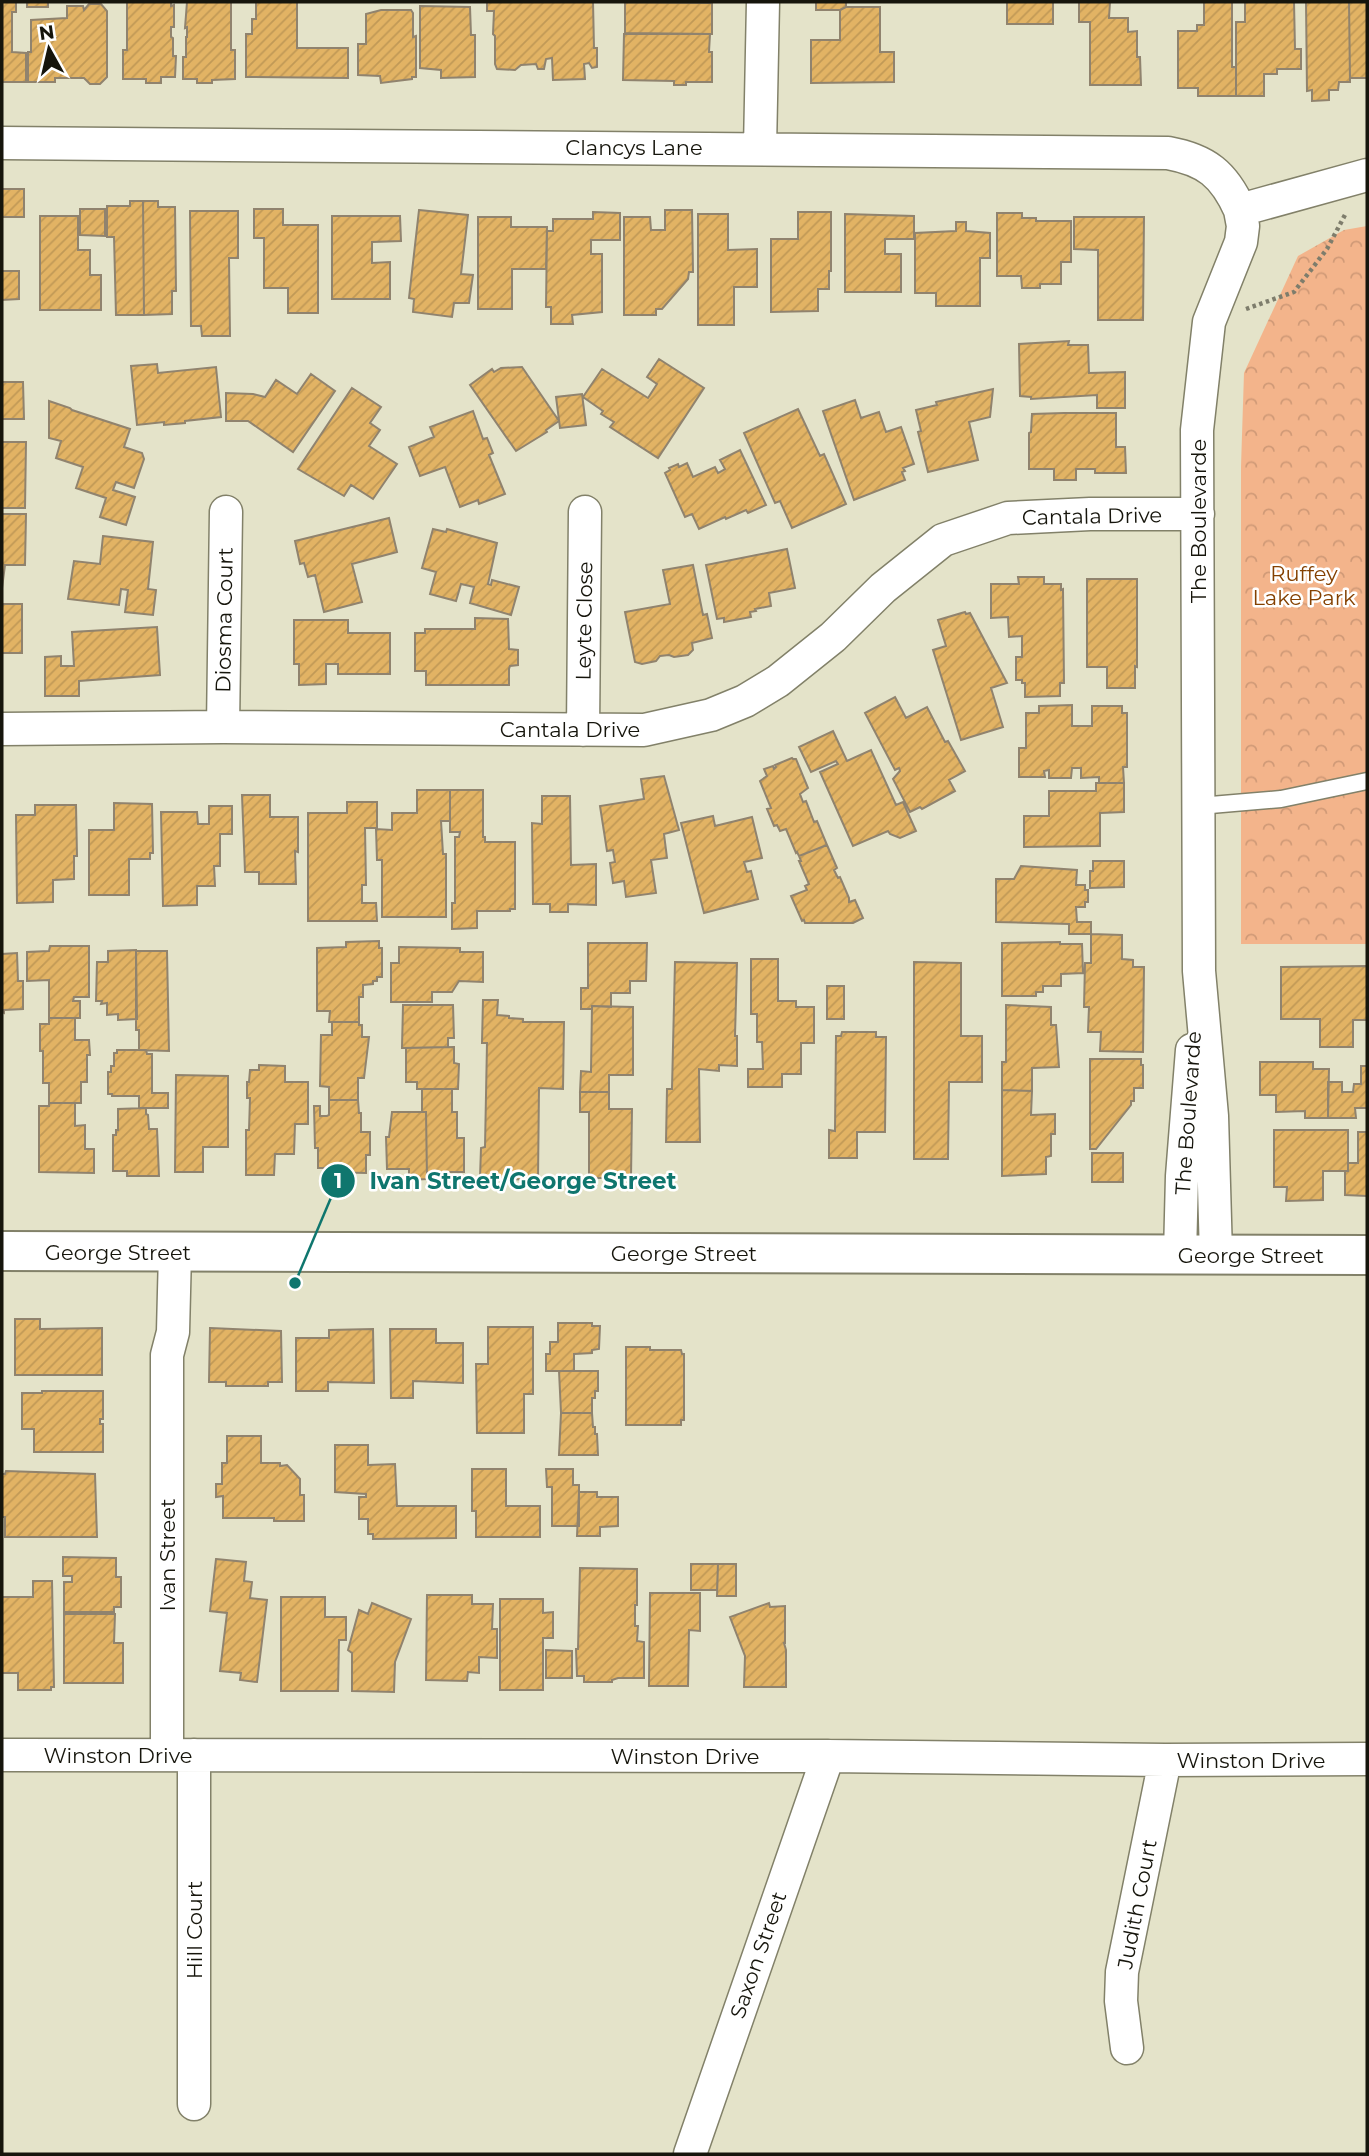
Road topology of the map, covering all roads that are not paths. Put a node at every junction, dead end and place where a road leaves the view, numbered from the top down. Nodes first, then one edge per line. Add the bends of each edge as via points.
1 (763, 2) edge
2 (2, 143) edge
3 (760, 148) junction
4 (1367, 175) edge
5 (1240, 210) junction
6 (226, 512) dead end
7 (584, 512) dead end
8 (1198, 514) junction
9 (223, 727) junction
10 (2, 729) edge
11 (583, 730) junction
12 (1367, 781) edge
13 (1199, 806) junction
14 (2, 1251) edge
15 (166, 1252) junction
16 (1198, 1255) junction
17 (1367, 1255) edge
18 (2, 1755) edge
19 (181, 1755) junction
20 (828, 1756) junction
21 (1367, 1759) edge
22 (1165, 1760) junction
23 (1127, 2049) dead end
24 (194, 2104) dead end
25 (690, 2154) edge

1 - 3 street
2 - 3 street, Clancys Lane
3 - 5 street, Clancys Lane via 1168,153 1210,167 1232,191
4 - 5 street
5 - 8 street, The Boulevarde via 1241,242 1209,322 1197,430
6 - 9 street, Diosma Court
7 - 11 street, Leyte Close
8 - 11 street, Cantala Drive via 1008,518 943,540 883,588 833,638 746,701 711,715 644,730
8 - 13 street, The Boulevarde
9 - 10 street, Cantala Drive
9 - 11 street, Cantala Drive
12 - 13 lane via 1281,799
13 - 16 street, The Boulevarde via 1199,971 1212,1116
14 - 15 main road, George Street
15 - 16 main road, George Street
15 - 19 street, Ivan Street via 173,1332 167,1355
16 - 17 main road, George Street
18 - 19 street, Winston Drive
19 - 20 street, Winston Drive
19 - 24 street, Hill Court
20 - 22 street, Winston Drive
20 - 25 street, Saxon Street
21 - 22 street, Winston Drive
22 - 23 street, Judith Court via 1122,1972

